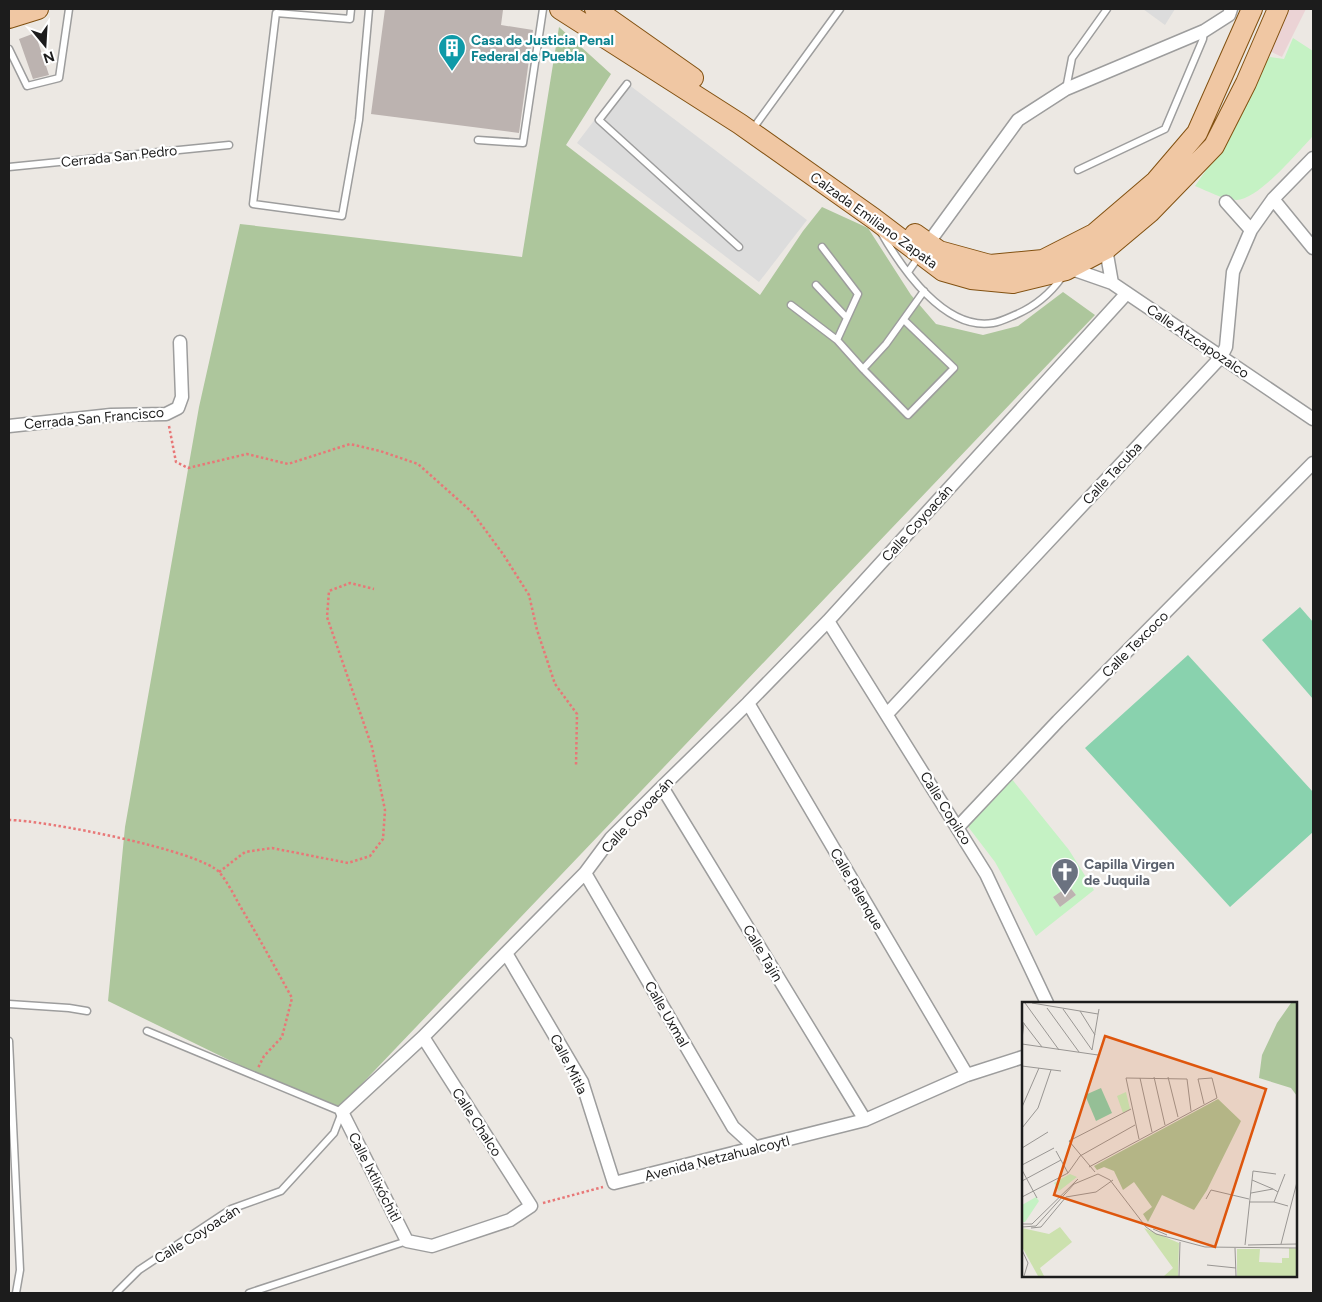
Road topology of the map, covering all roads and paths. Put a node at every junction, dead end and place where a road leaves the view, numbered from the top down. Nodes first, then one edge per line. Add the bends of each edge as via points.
1 (38, 9) edge
2 (69, 9) edge
3 (352, 9) edge
4 (369, 9) edge
5 (543, 9) edge
6 (560, 9) edge
7 (595, 9) edge
8 (840, 9) edge
9 (1107, 9) edge
10 (1231, 9) edge
11 (1252, 9) edge
12 (1278, 9) edge
13 (9, 18) edge
14 (1204, 31) junction
15 (9, 50) edge
16 (628, 84) dead end
17 (1066, 89) junction
18 (757, 123) junction
19 (478, 140) dead end
20 (229, 145) dead end
21 (1313, 158) edge
22 (9, 167) edge
23 (1078, 170) dead end
24 (1273, 199) junction
25 (1226, 202) dead end
26 (873, 218) junction
27 (1251, 230) junction
28 (740, 247) dead end
29 (822, 248) dead end
30 (1313, 248) edge
31 (924, 249) junction
32 (1106, 249) junction
33 (1068, 269) junction
34 (908, 272) junction
35 (1112, 283) junction
36 (816, 285) dead end
37 (924, 291) junction
38 (1127, 293) junction
39 (791, 304) dead end
40 (847, 318) junction
41 (904, 320) junction
42 (837, 340) junction
43 (180, 342) dead end
44 (1221, 357) junction
45 (862, 369) junction
46 (172, 411) junction
47 (1313, 419) edge
48 (9, 426) edge
49 (1313, 463) edge
50 (374, 589) dead end
51 (828, 621) junction
52 (748, 703) junction
53 (887, 714) junction
54 (576, 766) dead end
55 (662, 786) junction
56 (9, 820) edge
57 (958, 827) junction
58 (220, 872) junction
59 (585, 873) junction
60 (506, 952) junction
61 (1047, 1002) edge
62 (9, 1004) edge
63 (86, 1011) dead end
64 (147, 1031) dead end
65 (423, 1037) junction
66 (9, 1041) edge
67 (1022, 1057) edge
68 (967, 1075) junction
69 (255, 1078) junction
70 (342, 1112) junction
71 (865, 1120) junction
72 (756, 1148) junction
73 (614, 1184) junction
74 (532, 1206) junction
75 (408, 1241) junction
76 (16, 1293) edge
77 (116, 1293) edge
78 (248, 1293) edge

1 - 13 main road
2 - 15 lane via 59,78 26,86
3 - 4 lane via 350,19 276,13 253,204 342,216 359,120
5 - 19 lane via 523,143
6 - 26 main road, Calzada Emiliano Zapata via 740,124
7 - 18 main road, Calzada Emiliano Zapata
8 - 18 lane
9 - 17 lane via 1072,58
10 - 14 street via 1229,15
11 - 31 main road, Calzada Emiliano Zapata via 1197,133 1156,181 1094,234 1043,260 990,265 939,250
12 - 32 main road, Calzada Emiliano Zapata via 1214,146 1150,212
14 - 17 street
14 - 23 lane via 1165,129
16 - 28 lane via 599,120
17 - 31 street via 1018,120
18 - 31 main road, Calzada Emiliano Zapata
20 - 22 lane, Cerrada San Pedro
21 - 24 street, Calle Tacuba
24 - 27 street, Calle Tacuba
24 - 30 street
25 - 27 street
26 - 31 main road, Calzada Emiliano Zapata
26 - 34 lane
27 - 44 street, Calle Tacuba via 1233,272 1226,347
29 - 40 lane via 858,294
31 - 33 main road, Calzada Emiliano Zapata via 943,271 971,279 1013,283
31 - 34 lane
32 - 33 main road, Calzada Emiliano Zapata
32 - 35 street
33 - 35 street, Calle Atzcapozalco
33 - 37 lane via 1032,307 994,323 976,323 956,316
34 - 37 lane
35 - 38 street, Calle Atzcapozalco
36 - 40 lane
37 - 41 lane
38 - 44 street, Calle Atzcapozalco
38 - 51 street, Calle Coyoacán
39 - 42 lane
40 - 42 lane
41 - 45 lane
41 - 45 lane via 954,368 908,414
42 - 45 lane
43 - 46 street via 182,397
44 - 47 street, Calle Atzcapozalco
44 - 53 street, Calle Tacuba
46 - 48 street, Cerrada San Francisco
46 - 54 path via 176,462 188,468 247,454 288,464 350,444 418,464 472,512 504,554 529,595 555,684 577,714
49 - 57 street, Calle Texcoco
50 - 58 path via 350,582 329,592 327,617 372,747 385,810 383,839 370,856 348,863 272,848 245,852
51 - 52 street, Calle Coyoacán
51 - 53 street, Calle Copilco
52 - 55 street, Calle Coyoacán
52 - 68 street, Calle Palenque
53 - 57 street, Calle Copilco
55 - 59 street, Calle Coyoacán via 611,838
55 - 71 street, Calle Tajín
56 - 58 path via 103,834 196,859
57 - 61 street, Calle Copilco via 986,874
58 - 69 path via 292,998 282,1037 264,1056
59 - 60 street, Calle Coyoacán
59 - 72 street, Calle Uxmal via 733,1127
60 - 65 street, Calle Coyoacán
60 - 73 street, Calle Mitla via 582,1082
62 - 63 lane
64 - 69 lane
65 - 70 street, Calle Coyoacán
65 - 74 street, Calle Chalco
66 - 76 lane via 20,1270
67 - 68 street, Avenida Netzahualcoytl
68 - 71 street, Avenida Netzahualcoytl
69 - 70 lane
70 - 75 street, Calle Ixtlixóchitl
70 - 77 lane, Calle Coyoacán via 334,1133 281,1191 231,1209 139,1270
71 - 72 street, Avenida Netzahualcoytl
72 - 73 street, Avenida Netzahualcoytl
73 - 74 path
74 - 75 street via 510,1220 432,1246
75 - 78 lane

